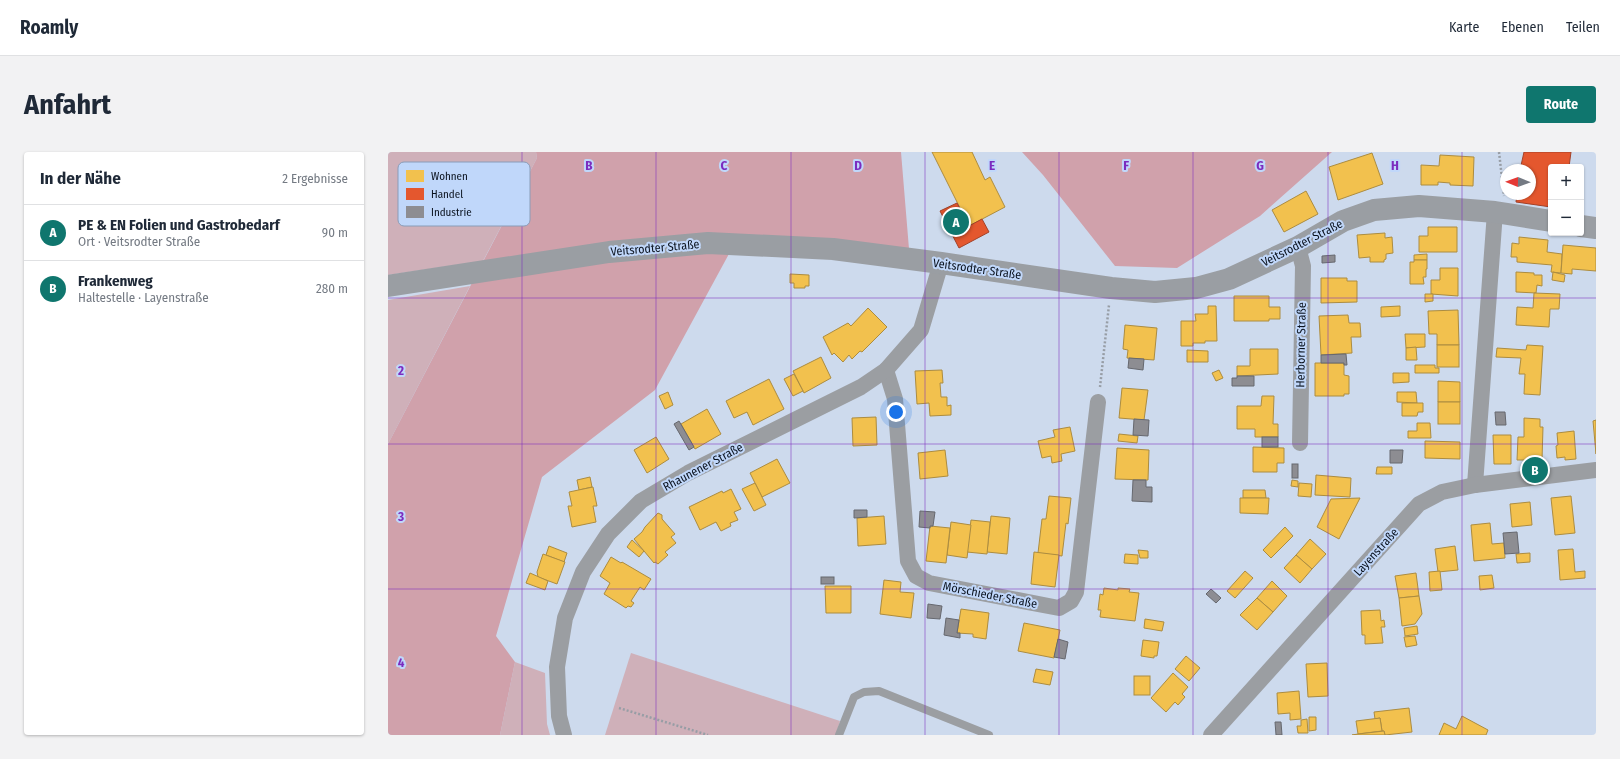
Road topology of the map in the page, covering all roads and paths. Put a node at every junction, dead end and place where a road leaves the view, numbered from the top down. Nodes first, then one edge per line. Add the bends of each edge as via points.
1 (1499, 152) edge
2 (1500, 213) junction
3 (1548, 221) edge
4 (1584, 226) edge
5 (1596, 228) edge
6 (1298, 247) junction
7 (941, 263) junction
8 (388, 286) edge
9 (1111, 288) junction
10 (886, 370) junction
11 (1098, 402) joint
12 (1300, 443) dead end
13 (1596, 470) edge
14 (1475, 485) junction
15 (619, 708) dead end
16 (564, 735) edge
17 (708, 735) edge
18 (839, 735) edge
19 (989, 735) edge
20 (1211, 735) edge

1 - 2 path
2 - 3 street, Veitsrodter Straße
2 - 6 street, Veitsrodter Straße via 1419,206 1374,210 1343,221
2 - 14 street
4 - 5 street
6 - 9 street, Veitsrodter Straße via 1229,279 1196,288 1155,292
6 - 12 street, Herborner Straße via 1303,266
7 - 8 street, Veitsrodter Straße via 833,249 708,243 609,252
7 - 9 street, Veitsrodter Straße
7 - 10 street, Rhaunener Straße via 921,330
9 - 11 path
10 - 11 street, Mörschieder Straße via 894,398 908,561 916,576 929,583 1059,608 1071,602 1076,592
10 - 16 street, Rhaunener Straße via 861,387 688,473 641,501 608,534 583,572 565,618 557,668 559,716
13 - 14 street, Layenstraße
14 - 20 street, Layenstraße via 1442,492 1419,504
15 - 17 path
18 - 19 lane via 854,697 864,692 879,691

